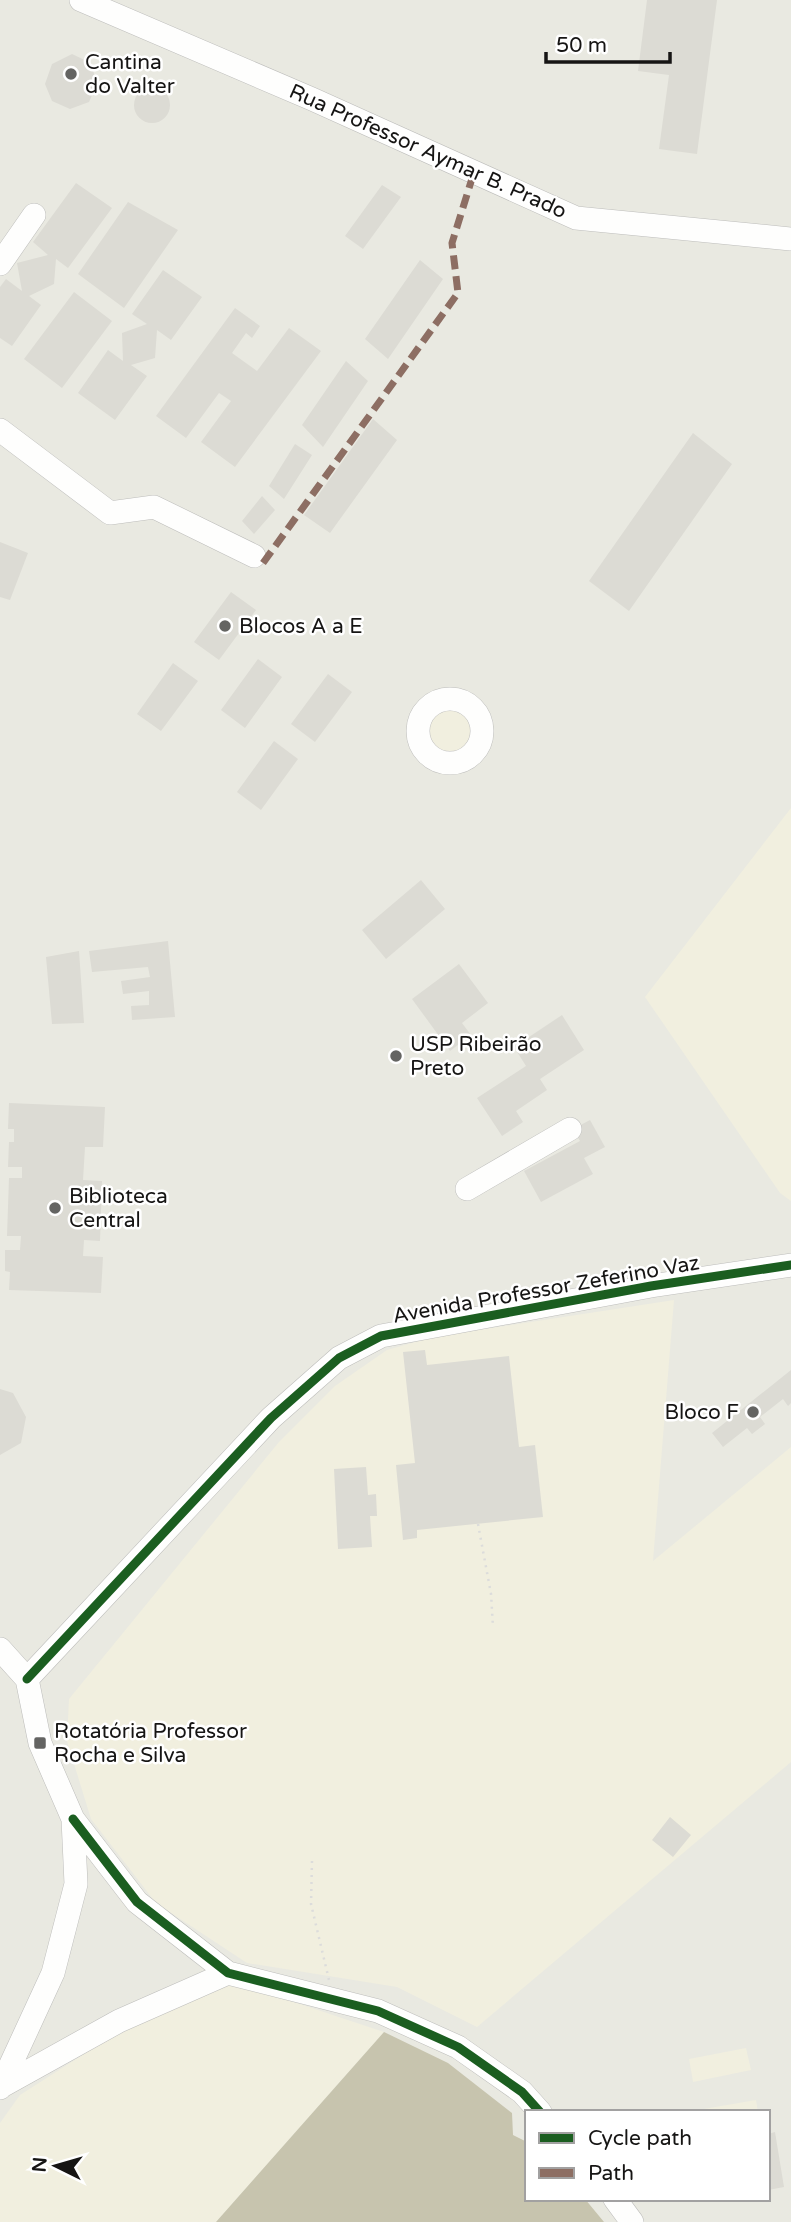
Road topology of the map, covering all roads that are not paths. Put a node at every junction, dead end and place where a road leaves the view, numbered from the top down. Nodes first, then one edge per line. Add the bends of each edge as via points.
1 (80, 0) edge
2 (34, 215) dead end
3 (791, 239) edge
4 (0, 264) edge
5 (0, 430) edge
6 (254, 556) dead end
7 (570, 1129) dead end
8 (467, 1189) dead end
9 (791, 1265) edge
10 (0, 1649) edge
11 (27, 1679) junction
12 (73, 1819) junction
13 (228, 1973) junction
14 (1, 2087) edge
15 (538, 2110) edge
16 (616, 2201) edge
17 (632, 2222) edge

1 - 3 street, Rua Professor Aymar B. Prado via 576,218
2 - 4 street
5 - 6 street via 110,513 154,507
7 - 8 street
9 - 11 street, Avenida Professor Zeferino Vaz via 381,1336 339,1358 271,1418
10 - 11 street
11 - 12 street via 40,1744
12 - 13 street via 137,1902
12 - 14 street via 76,1884 53,1973
13 - 14 street via 119,2021
13 - 15 street via 378,2011 457,2047 522,2092
16 - 17 street

